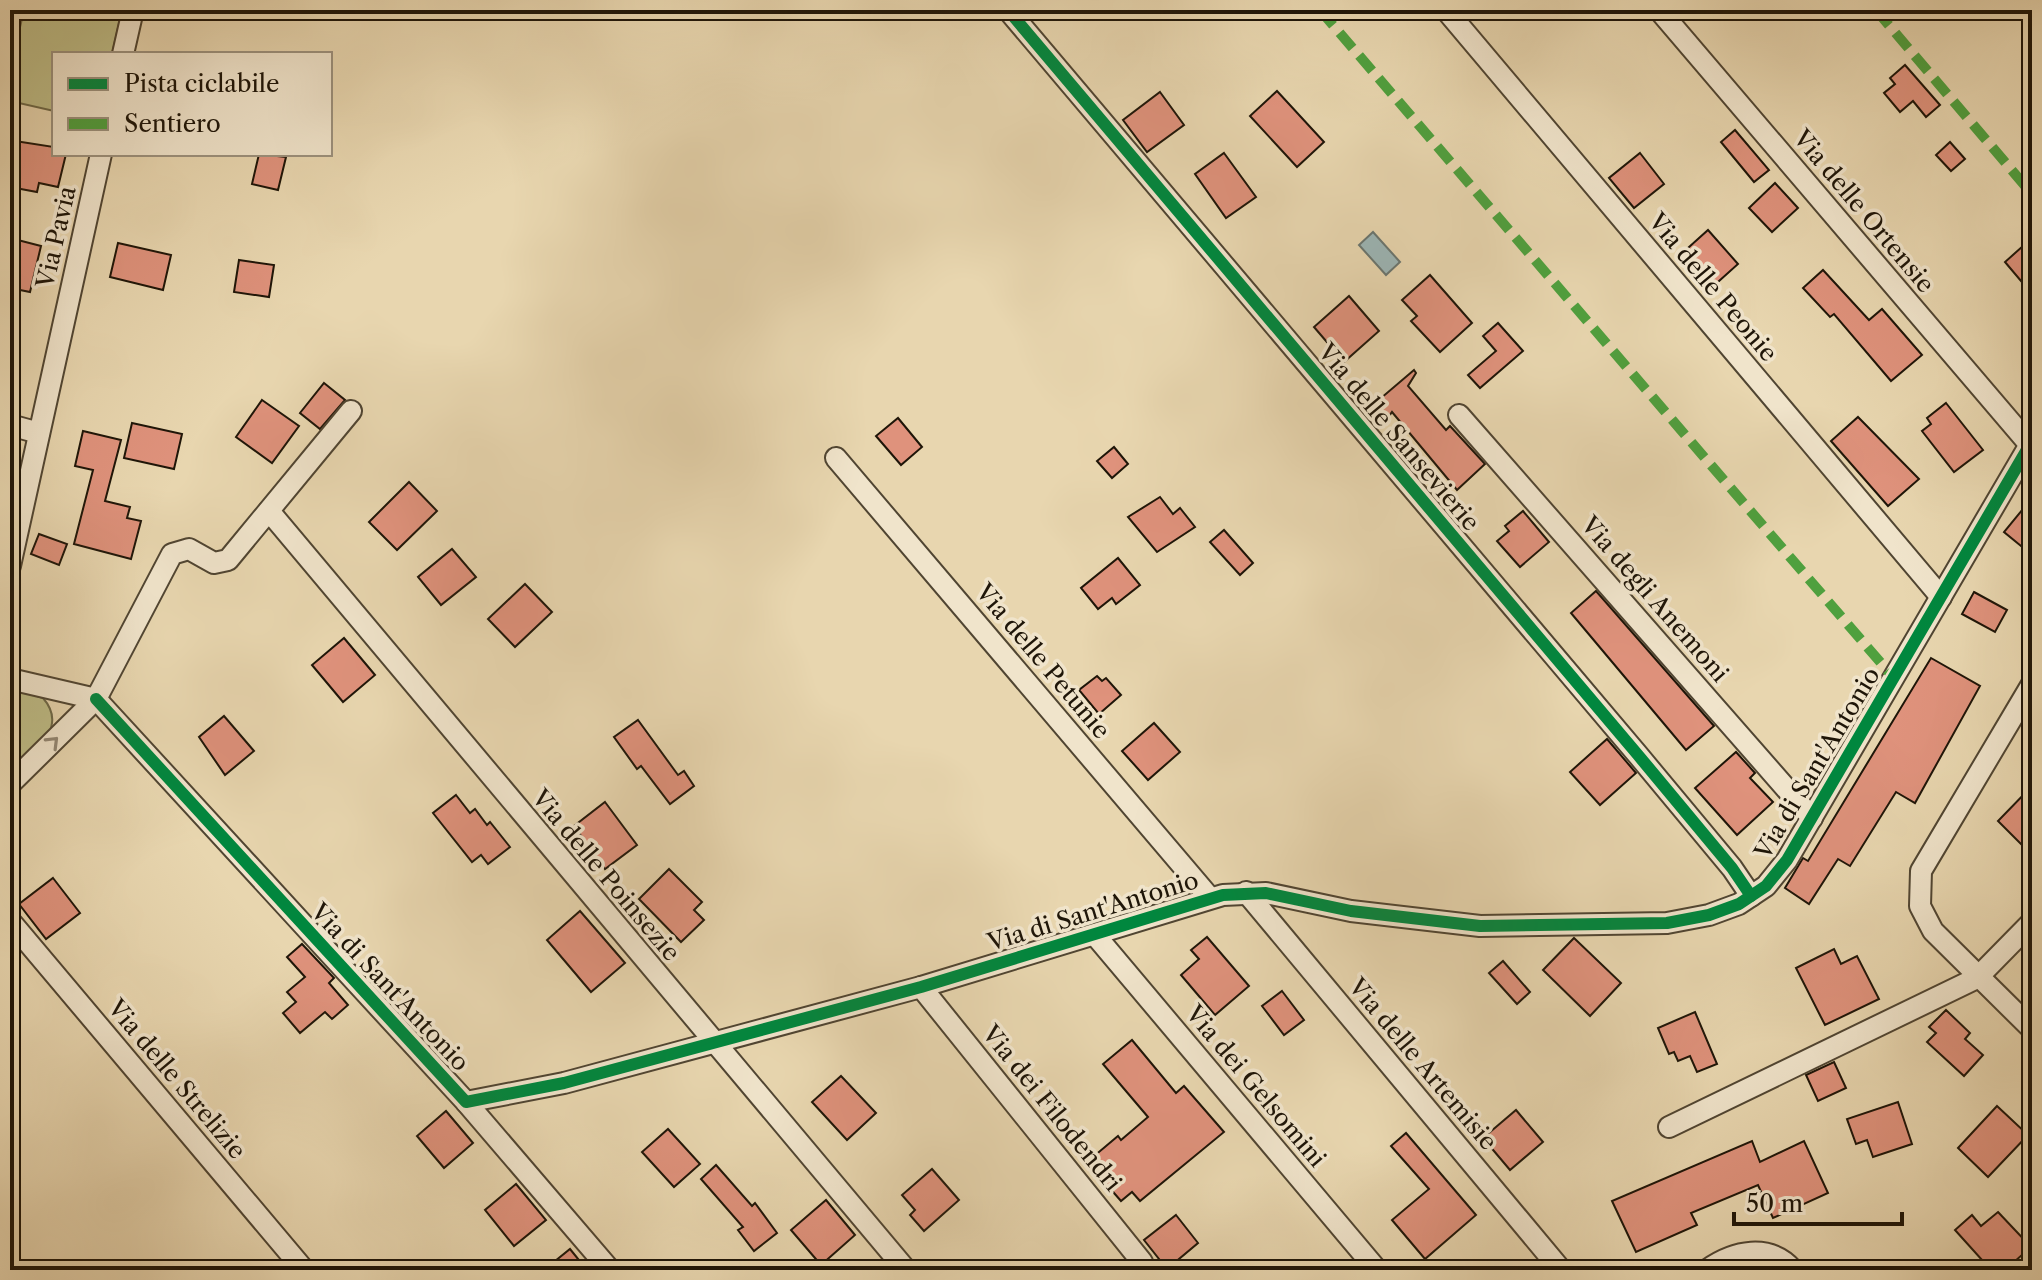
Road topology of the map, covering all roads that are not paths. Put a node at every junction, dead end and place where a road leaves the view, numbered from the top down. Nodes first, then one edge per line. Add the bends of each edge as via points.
1 (133, 10) edge
2 (1008, 10) edge
3 (1446, 10) edge
4 (1659, 10) edge
5 (123, 52) edge
6 (101, 156) edge
7 (351, 411) dead end
8 (1459, 415) dead end
9 (10, 425) edge
10 (39, 433) junction
11 (2031, 443) edge
12 (836, 458) dead end
13 (269, 511) junction
14 (10, 566) edge
15 (1941, 597) junction
16 (10, 679) edge
17 (2032, 684) edge
18 (96, 699) junction
19 (10, 784) edge
20 (1812, 818) junction
21 (1246, 892) junction
22 (1751, 896) junction
23 (1210, 898) junction
24 (10, 921) edge
25 (2032, 922) edge
26 (1095, 935) junction
27 (1977, 978) junction
28 (921, 987) junction
29 (2032, 1029) edge
30 (713, 1043) junction
31 (466, 1102) junction
32 (1669, 1127) dead end
33 (1142, 1262) dead end
34 (304, 1270) edge
35 (610, 1270) edge
36 (906, 1270) edge
37 (1377, 1270) edge
38 (1561, 1270) edge
39 (1707, 1270) edge
40 (1793, 1270) edge

1 - 5 street
2 - 22 street, Via delle Sansevierie via 1657,777
3 - 15 street, Via delle Peonie
4 - 11 street, Via delle Ortensie
6 - 10 street, Via Pavia
7 - 13 street
8 - 20 street, Via degli Anemoni
9 - 10 street
10 - 14 street, Via Pavia
11 - 15 street, Via di Sant'Antonio
12 - 23 street, Via delle Petunie
13 - 18 street via 223,562 209,561 189,549 172,554
13 - 30 street, Via delle Poinsezie
15 - 20 street, Via di Sant'Antonio
16 - 18 street
17 - 27 street via 1926,859 1920,878 1925,920
19 -> 18 street
18 - 31 street, Via di Sant'Antonio
20 - 22 street, Via di Sant'Antonio via 1778,872
21 - 22 street, Via di Sant'Antonio via 1377,915 1500,927 1678,922 1720,912
21 - 23 street, Via di Sant'Antonio
21 - 38 street, Via delle Artemisie
23 - 26 street, Via di Sant'Antonio
24 - 34 street, Via delle Strelizie
25 - 27 street
26 - 28 street, Via di Sant'Antonio
26 - 37 street, Via dei Gelsomini
27 - 29 street
27 - 32 street
28 - 30 street, Via di Sant'Antonio
28 - 33 street, Via dei Filodendri
30 - 31 street, Via di Sant'Antonio via 564,1083
30 - 36 street, Via delle Poinsezie
31 - 35 street
39 - 40 street via 1760,1252 1774,1254

